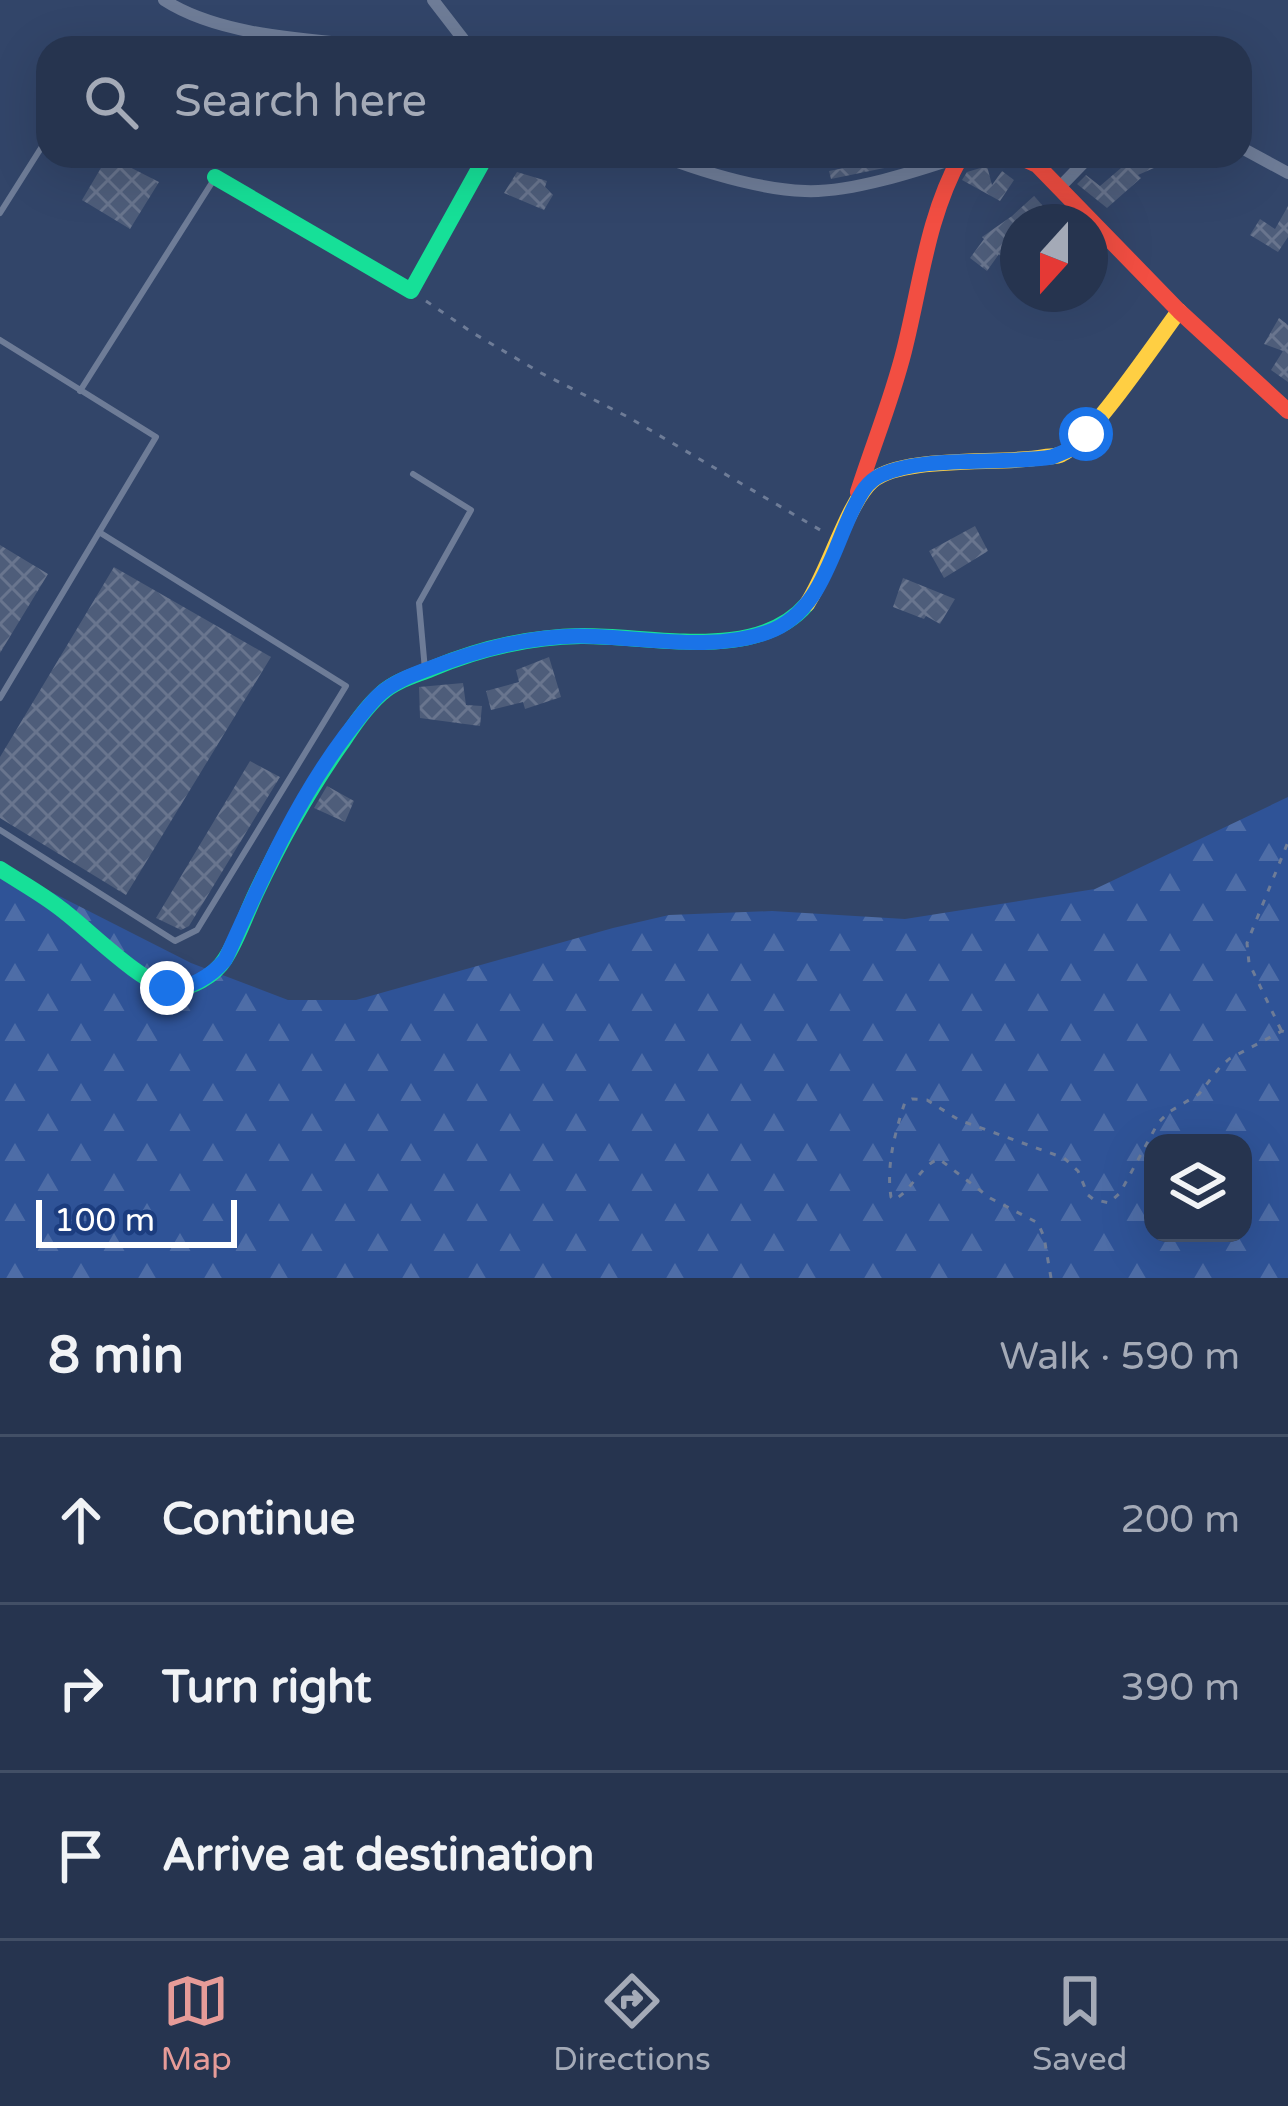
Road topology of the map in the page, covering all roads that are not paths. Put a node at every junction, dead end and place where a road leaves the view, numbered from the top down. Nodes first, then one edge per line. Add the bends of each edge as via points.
1 (164, 0) edge
2 (433, 0) edge
3 (300, 36) edge
4 (461, 36) edge
5 (1252, 154) edge
6 (36, 156) edge
7 (479, 168) edge
8 (698, 168) edge
9 (925, 168) edge
10 (955, 168) edge
11 (1040, 168) edge
12 (1078, 168) edge
13 (1288, 173) edge
14 (215, 177) joint
15 (1059, 188) junction
16 (0, 213) edge
17 (1179, 311) junction
18 (0, 340) edge
19 (80, 391) junction
20 (1288, 411) edge
21 (413, 474) dead end
22 (850, 516) junction
23 (99, 532) junction
24 (425, 670) junction
25 (0, 698) edge
26 (0, 830) edge
27 (0, 869) edge

1 - 3 street via 222,26
2 - 4 street
5 - 13 street
6 - 16 lane
7 - 14 street via 411,291
8 - 9 street via 804,191
10 - 22 street via 929,231 904,350
11 - 15 street
12 - 15 street
14 - 19 lane
15 - 17 street
17 - 20 street
17 - 22 street via 1071,449 1040,459 894,470 868,483
18 - 19 lane
19 - 23 lane via 156,437
21 - 24 lane via 471,510 419,603
22 - 24 street via 805,608 772,631 730,641 539,639
23 - 25 lane
23 - 26 lane via 346,686 197,930 175,941
24 - 27 street via 380,694 334,750 225,960 197,982 175,989 155,983

